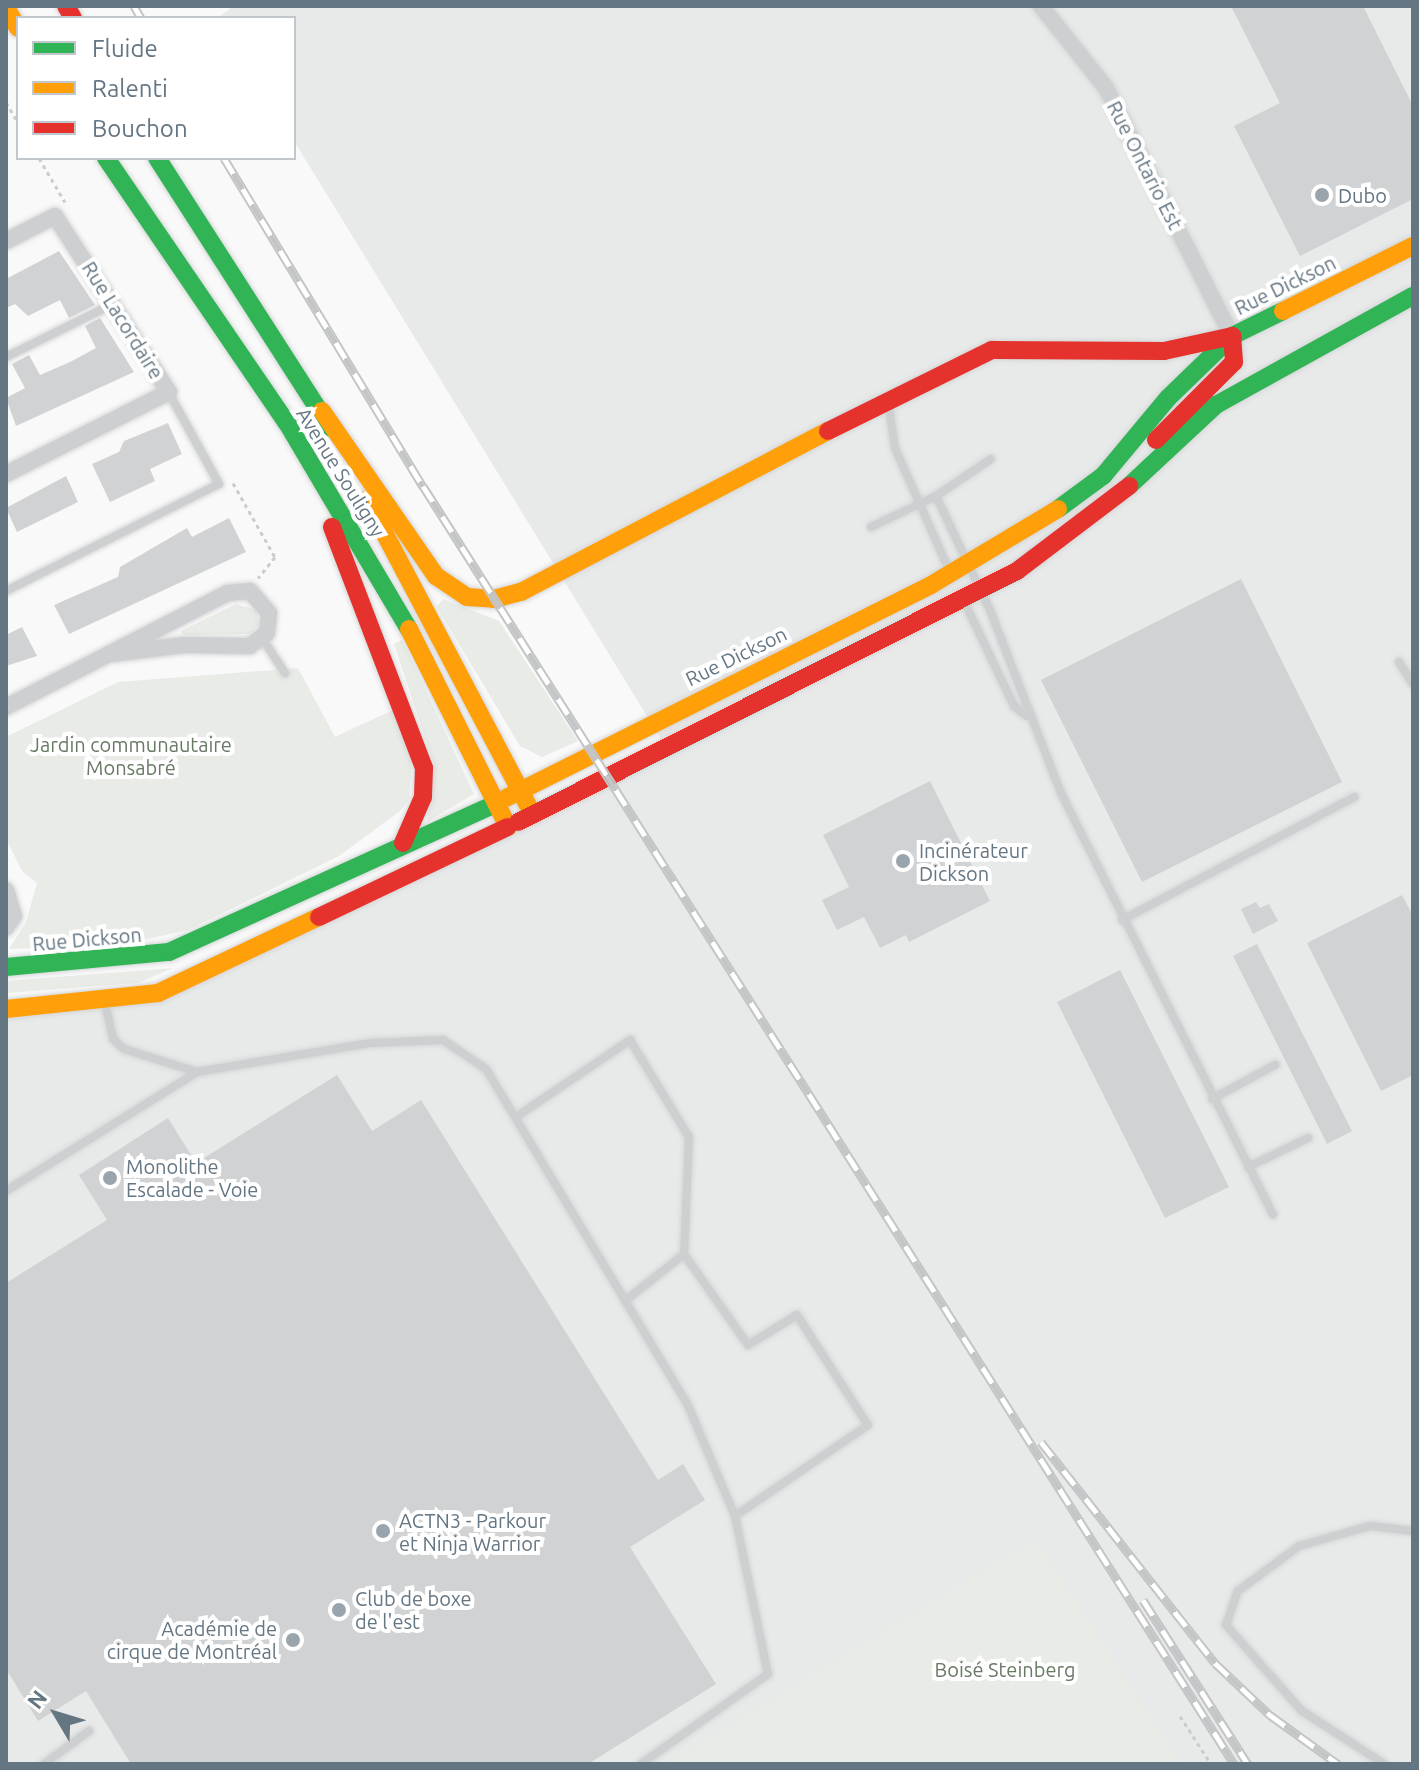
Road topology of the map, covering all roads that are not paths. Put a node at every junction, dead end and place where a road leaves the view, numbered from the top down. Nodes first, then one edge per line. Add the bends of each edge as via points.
1 (1041, 6) edge
2 (107, 160) edge
3 (158, 160) edge
4 (6, 241) edge
5 (1413, 246) edge
6 (1413, 296) edge
7 (114, 303) junction
8 (1232, 336) junction
9 (6, 357) edge
10 (169, 392) junction
11 (890, 398) junction
12 (322, 411) junction
13 (287, 423) junction
14 (991, 459) dead end
15 (6, 474) edge
16 (936, 496) junction
17 (919, 505) junction
18 (1091, 520) junction
19 (871, 527) dead end
20 (968, 564) junction
21 (951, 574) junction
22 (980, 589) junction
23 (6, 591) edge
24 (962, 597) junction
25 (262, 638) junction
26 (112, 654) junction
27 (1399, 662) dead end
28 (285, 673) dead end
29 (1413, 684) edge
30 (6, 707) edge
31 (1027, 716) junction
32 (520, 791) junction
33 (1354, 797) dead end
34 (497, 803) junction
35 (533, 815) junction
36 (508, 827) junction
37 (403, 843) junction
38 (6, 890) edge
39 (1122, 920) junction
40 (6, 928) edge
41 (6, 967) edge
42 (105, 1003) junction
43 (6, 1009) edge
44 (1275, 1065) dead end
45 (197, 1072) junction
46 (1212, 1099) junction
47 (516, 1117) junction
48 (1308, 1138) dead end
49 (1248, 1167) junction
50 (6, 1191) edge
51 (1273, 1215) dead end
52 (684, 1254) junction
53 (625, 1301) junction
54 (735, 1516) junction
55 (1413, 1531) edge
56 (89, 1731) dead end
57 (44, 1764) edge
58 (641, 1764) edge
59 (1384, 1764) edge

1 - 8 street, Rue Ontario Est via 1106,88
2 - 13 main road, Avenue Souligny
3 - 12 main road, Avenue Souligny
4 - 7 street, Rue Lacordaire via 55,216
5 - 8 main road, Rue Dickson
6 - 18 main road via 1216,405
7 - 9 lane
7 - 10 street, Rue Lacordaire
8 - 11 main road via 1164,351 992,350
8 - 18 main road via 1234,362 1181,411
8 - 20 main road, Rue Dickson via 1086,490
10 - 15 street, Rue Lacordaire
10 - 23 lane via 219,484
11 - 12 main road via 521,592 494,599 467,597 436,576
11 - 17 lane via 890,434
12 - 32 main road, Avenue Souligny
13 - 34 main road, Avenue Souligny via 394,599
13 - 37 main road via 369,611 419,749 424,790
14 - 16 lane
16 - 17 lane
16 - 20 lane
17 - 19 lane
17 - 21 lane
18 - 22 main road
20 - 21 main road, Rue Dickson
20 - 22 lane
21 - 24 lane
21 - 32 main road, Rue Dickson
22 - 24 main road
22 - 31 lane via 1026,699
24 - 31 lane via 1014,706
24 - 35 main road
25 - 26 street via 240,648 184,645
25 - 26 street via 270,623 265,603 240,591
25 - 28 lane
26 - 30 street
27 - 29 lane
31 - 39 lane
32 - 34 main road, Rue Dickson
32 - 35 main road, Avenue Souligny
33 - 39 lane
34 - 36 main road, Avenue Souligny
34 - 37 main road, Rue Dickson
35 - 36 main road
36 - 42 main road via 204,974 158,993
37 - 41 main road, Rue Dickson via 169,952
38 - 40 street via 14,909
39 - 46 lane
42 - 43 main road
42 - 45 lane via 109,1030 124,1049
44 - 46 lane
45 - 47 lane via 370,1043 443,1040 486,1069
45 - 50 lane
46 - 49 lane
47 - 52 lane via 630,1040 689,1137
47 - 53 lane
48 - 49 lane
49 - 51 lane
52 - 53 lane
52 - 54 lane via 748,1345 797,1315 868,1425
53 - 54 lane via 687,1403
54 - 58 lane via 768,1674
55 - 59 lane via 1370,1526 1299,1546 1238,1591 1226,1625 1302,1711
56 - 57 lane

